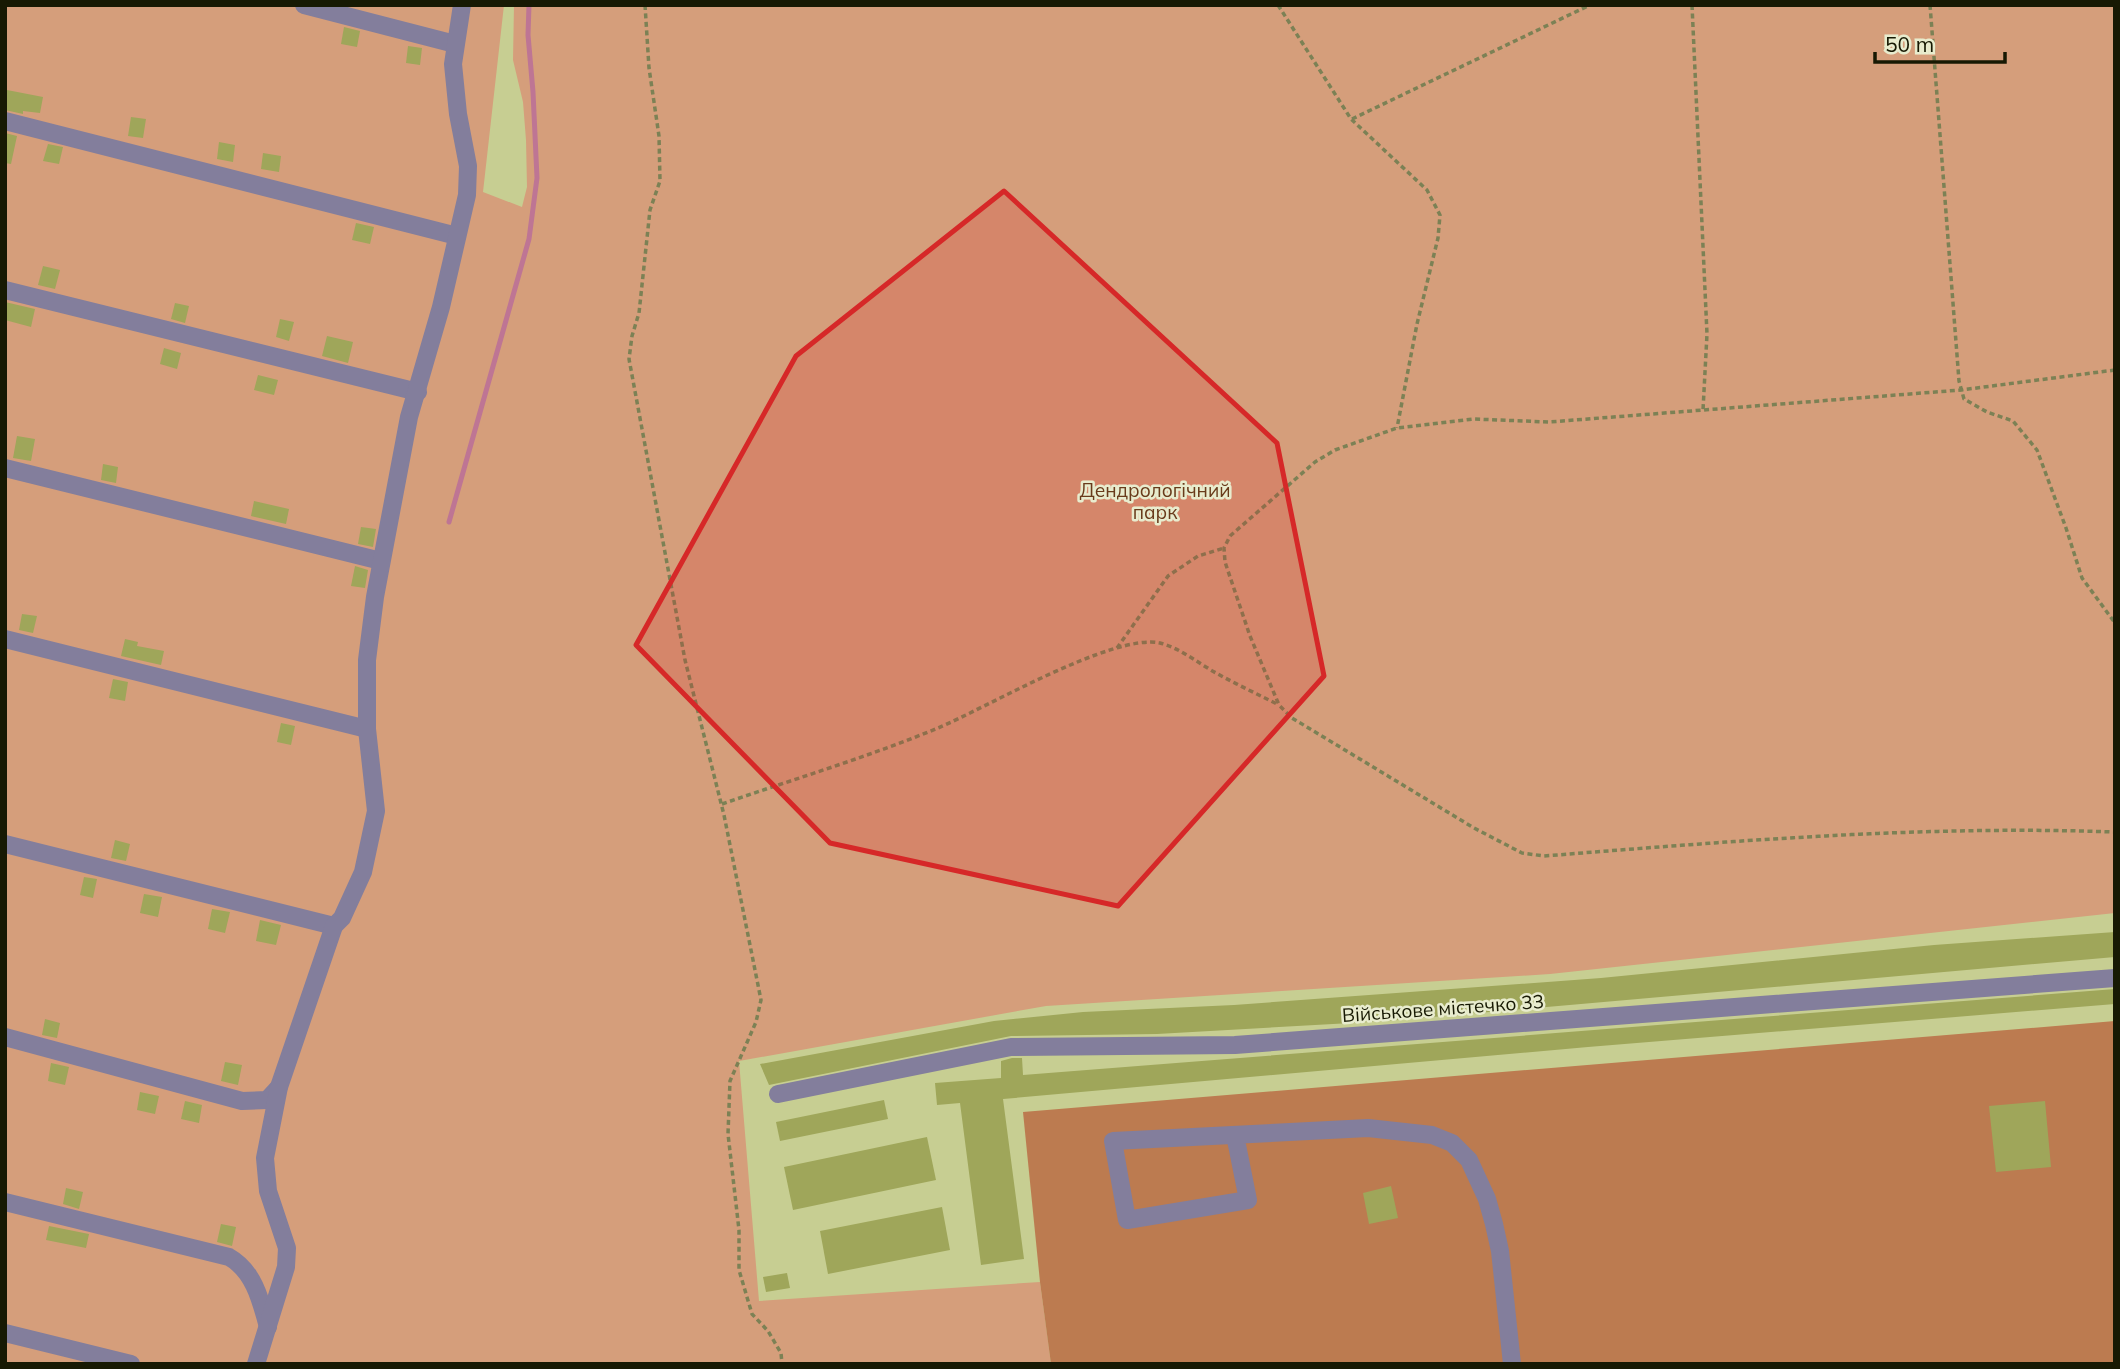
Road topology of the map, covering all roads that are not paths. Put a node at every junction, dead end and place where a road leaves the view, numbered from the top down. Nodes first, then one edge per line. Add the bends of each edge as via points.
1 (304, 5) edge
2 (462, 5) edge
3 (455, 44) junction
4 (5, 121) edge
5 (457, 236) junction
6 (5, 290) edge
7 (418, 392) junction
8 (5, 468) edge
9 (381, 561) junction
10 (5, 639) edge
11 (367, 729) junction
12 (5, 844) edge
13 (334, 926) junction
14 (2115, 978) edge
15 (5, 1037) edge
16 (279, 1087) junction
17 (778, 1094) dead end
18 (1235, 1135) junction
19 (5, 1202) edge
20 (268, 1327) junction
21 (5, 1333) edge
22 (131, 1364) edge
23 (256, 1364) edge
24 (1512, 1364) edge

1 - 3 street
2 - 3 street
3 - 5 street via 458,114 468,166 467,195
4 - 5 street
5 - 7 street
6 - 7 street
7 - 9 street
8 - 9 street
9 - 11 street via 367,660
10 - 11 street
11 - 13 street via 376,811 363,872
12 - 13 street
13 - 16 street
14 - 17 street, Військове містечко 33 via 1235,1045 1011,1047
15 - 16 street via 242,1101 267,1100
16 - 20 street via 265,1158 268,1191 287,1248
18 - 18 street via 1113,1140 1127,1220 1248,1200
18 - 24 street via 1368,1128 1432,1135 1452,1143 1469,1160 1494,1224
19 - 20 street via 229,1257 251,1279
20 - 23 street
21 - 22 street

